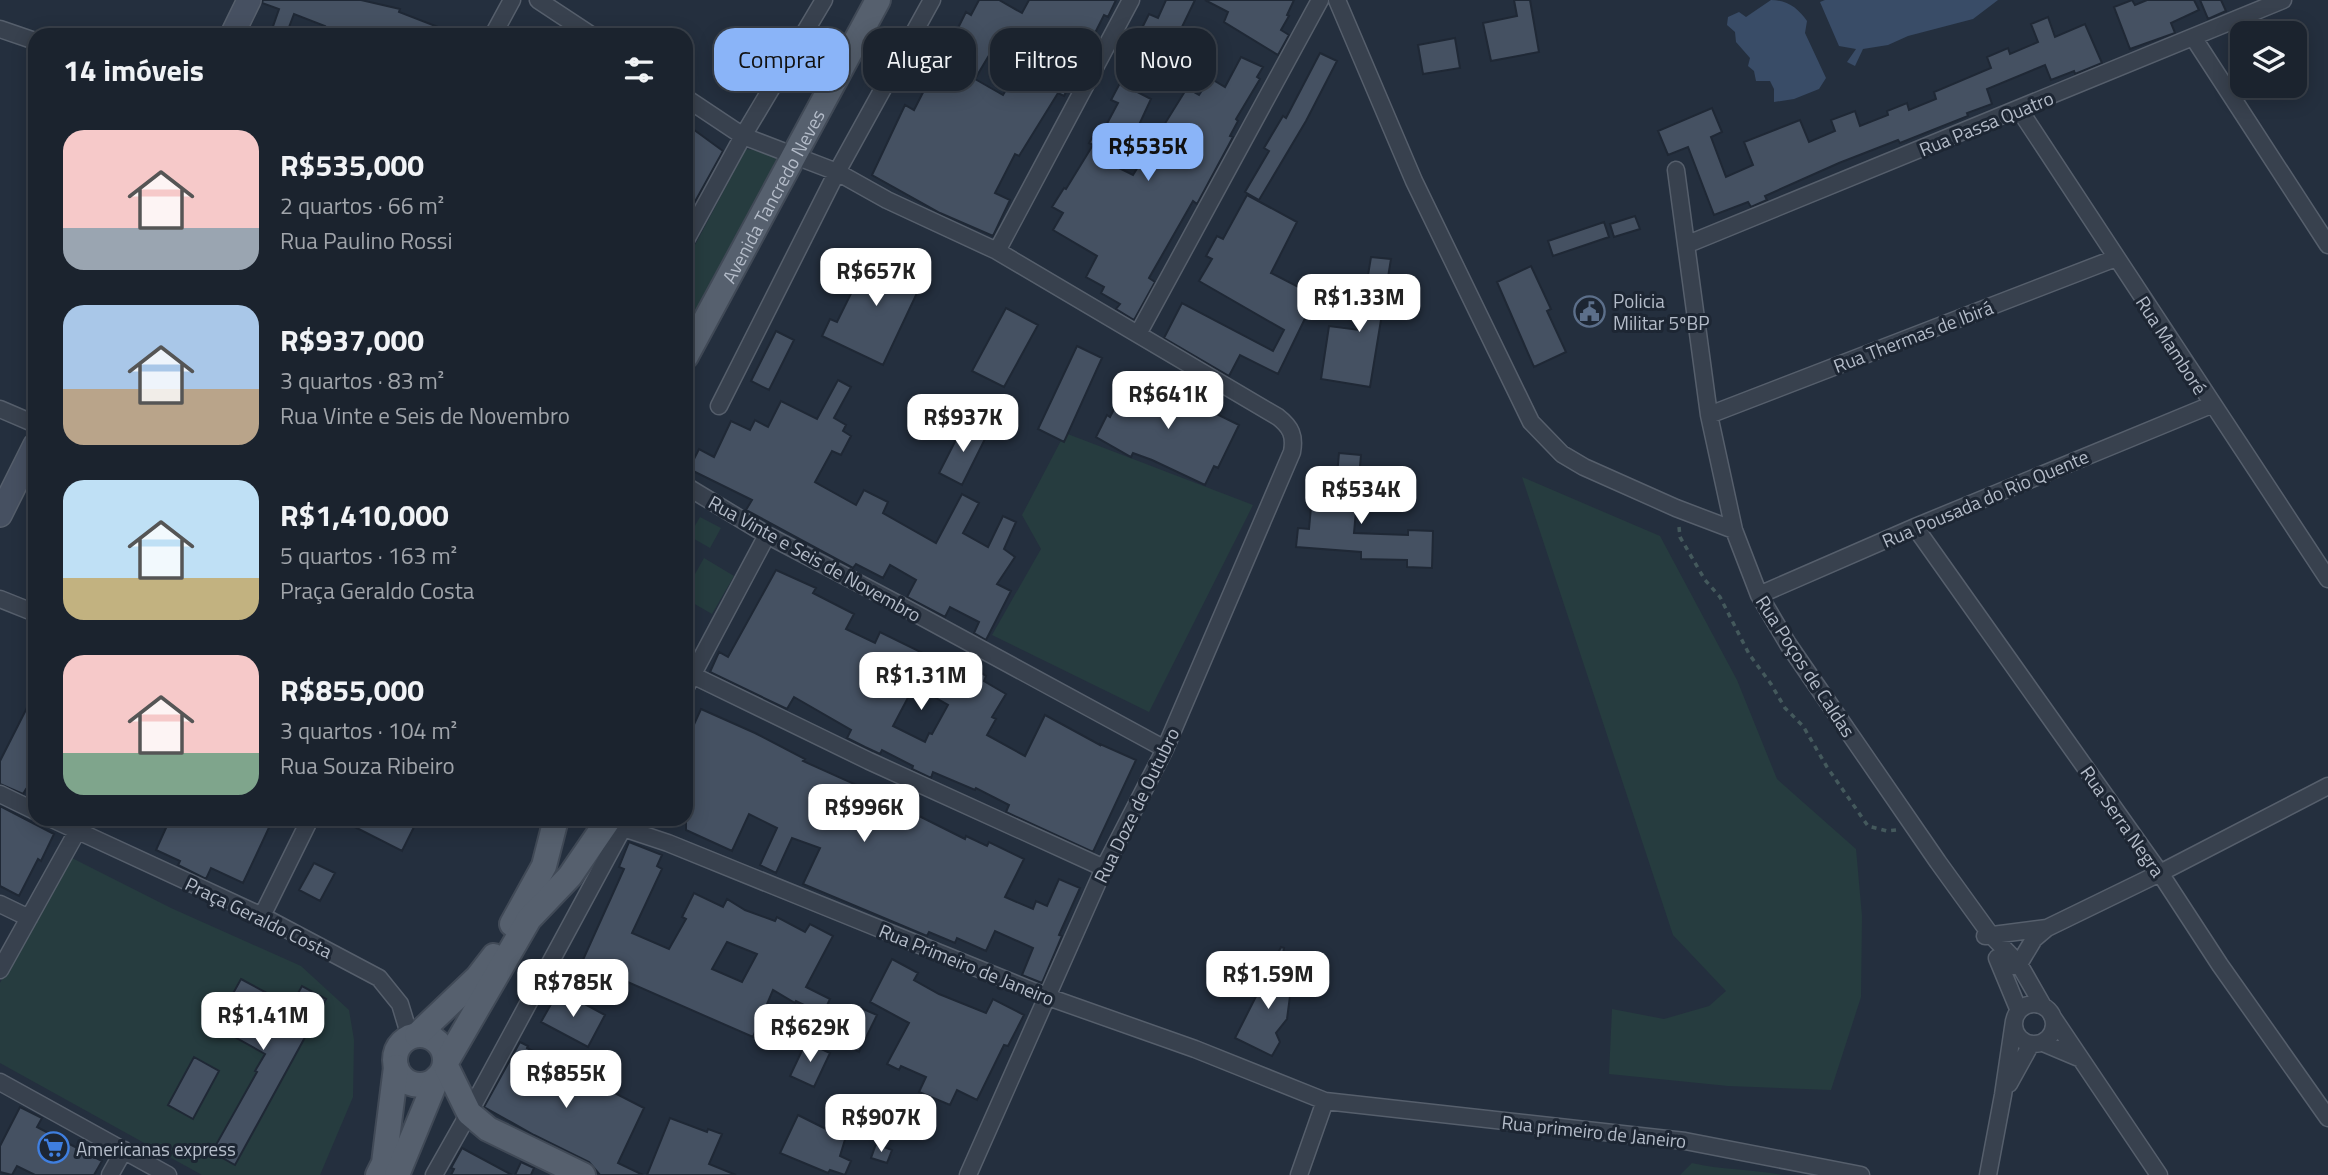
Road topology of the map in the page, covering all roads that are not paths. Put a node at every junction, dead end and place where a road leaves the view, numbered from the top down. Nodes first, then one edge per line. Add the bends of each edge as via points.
1 (249, 0) edge
2 (512, 0) edge
3 (538, 0) edge
4 (824, 0) edge
5 (878, 0) edge
6 (932, 0) edge
7 (1131, 0) edge
8 (1320, 0) edge
9 (1337, 0) edge
10 (2283, 0) edge
11 (235, 28) edge
12 (497, 28) edge
13 (580, 28) edge
14 (0, 29) edge
15 (2193, 37) junction
16 (28, 39) edge
17 (693, 103) edge
18 (2019, 110) junction
19 (743, 136) junction
20 (793, 156) junction
21 (1676, 170) dead end
22 (837, 172) junction
23 (693, 227) edge
24 (1688, 244) junction
25 (2328, 245) edge
26 (996, 251) junction
27 (2116, 258) junction
28 (1138, 334) junction
29 (693, 343) edge
30 (2211, 405) junction
31 (719, 406) dead end
32 (0, 409) edge
33 (1709, 415) junction
34 (28, 421) edge
35 (28, 459) edge
36 (693, 490) edge
37 (0, 515) edge
38 (1915, 527) junction
39 (1734, 530) junction
40 (767, 535) junction
41 (2328, 579) edge
42 (1759, 595) junction
43 (0, 599) edge
44 (28, 610) edge
45 (693, 669) edge
46 (693, 680) edge
47 (1165, 749) junction
48 (2328, 786) edge
49 (0, 794) edge
50 (28, 808) edge
51 (79, 826) edge
52 (82, 826) edge
53 (307, 826) edge
54 (554, 826) edge
55 (612, 826) edge
56 (613, 826) edge
57 (625, 826) edge
58 (1104, 869) junction
59 (2160, 873) junction
60 (0, 904) edge
61 (262, 916) junction
62 (29, 918) junction
63 (2047, 928) junction
64 (1985, 931) junction
65 (2019, 964) junction
66 (2002, 968) junction
67 (0, 970) edge
68 (1048, 997) junction
69 (2048, 1011) junction
70 (2016, 1016) junction
71 (413, 1036) junction
72 (2037, 1043) junction
73 (2083, 1060) junction
74 (396, 1067) junction
75 (441, 1071) junction
76 (0, 1082) edge
77 (2003, 1095) junction
78 (1325, 1101) junction
79 (469, 1113) junction
80 (2328, 1118) edge
81 (124, 1150) junction
82 (110, 1175) edge
83 (168, 1175) edge
84 (378, 1175) edge
85 (397, 1175) edge
86 (434, 1175) edge
87 (583, 1175) edge
88 (968, 1175) edge
89 (1299, 1175) edge
90 (1861, 1175) edge
91 (1988, 1175) edge
92 (2159, 1175) edge

1 - 11 street
2 - 12 street
3 - 13 street
4 - 19 street
5 - 20 main road, Avenida Tancredo Neves
6 - 22 street
7 - 26 street
8 - 28 street
9 - 39 street via 1414,181 1531,422 1562,454 1584,467
10 - 15 street, Rua Passa Quatro
14 - 16 street
15 - 18 street, Rua Passa Quatro
15 - 25 street
17 - 19 street
18 - 24 street, Rua Passa Quatro
18 - 27 street, Rua Mamboré
19 - 20 street
19 - 23 street
20 - 22 street
20 - 29 main road, Avenida Tancredo Neves
21 - 24 street, Rua Poços de Caldas
22 - 26 street
22 - 31 street
24 - 33 street, Rua Poços de Caldas
26 - 28 street
27 - 30 street, Rua Mamboré
27 - 33 street, Rua Thermas de Ibirá
28 - 47 street, Rua Doze de Outubro via 1278,417 1292,432 1294,442
30 - 38 street, Rua Pousada do Rio Quente
30 - 41 street, Rua Mamboré
32 - 34 street
33 - 39 street, Rua Poços de Caldas
35 - 37 street
36 - 40 street, Rua Vinte e Seis de Novembro
38 - 42 street, Rua Pousada do Rio Quente
38 - 59 street, Rua Serra Negra
39 - 42 street, Rua Poços de Caldas
40 - 45 street
40 - 47 street, Rua Vinte e Seis de Novembro
42 - 64 street, Rua Poços de Caldas
43 - 44 street
46 - 58 street
47 - 58 street, Rua Doze de Outubro
48 - 59 street
49 - 50 street
51 - 62 street
52 - 61 street, Praça Geraldo Costa
53 - 61 street
54 - 71 main road via 544,866 498,951 477,978
55 - 75 main road via 529,919
56 - 79 street
57 - 68 street, Rua Primeiro de Janeiro
58 - 68 street, Rua Doze de Outubro
59 - 63 street
59 - 80 street, Rua Serra Negra
60 - 62 street
61 - 71 street, Praça Geraldo Costa via 379,978 400,1004
62 - 67 street
63 - 64 street
63 - 65 street via 2034,939
64 - 65 street, Rua Poços de Caldas
64 - 66 street, Rua Poços de Caldas
65 - 66 street
65 - 69 street, Rua Poços de Caldas
66 - 70 street, Rua Poços de Caldas
68 - 78 street, Rua Primeiro de Janeiro
68 - 88 street, Rua Doze de Outubro
69 - 70 street via 2030,1004
69 - 72 street via 2053,1030
69 - 73 street, Rua Poços de Caldas
70 - 72 street, Rua Poços de Caldas via 2019,1038
70 - 77 street
71 - 74 main road via 399,1046
71 - 75 main road via 425,1035 439,1042 445,1056
72 - 73 street
72 - 77 street
73 - 92 street, Rua Poços de Caldas
74 - 75 main road via 404,1079 417,1085 424,1085
74 - 84 main road via 384,1163
75 - 79 main road
75 - 85 main road
76 - 81 street
77 - 91 street
78 - 89 street
78 - 90 street, Rua primeiro de Janeiro via 1685,1141
79 - 86 street
79 - 87 main road via 488,1129
81 - 82 street
81 - 83 street

